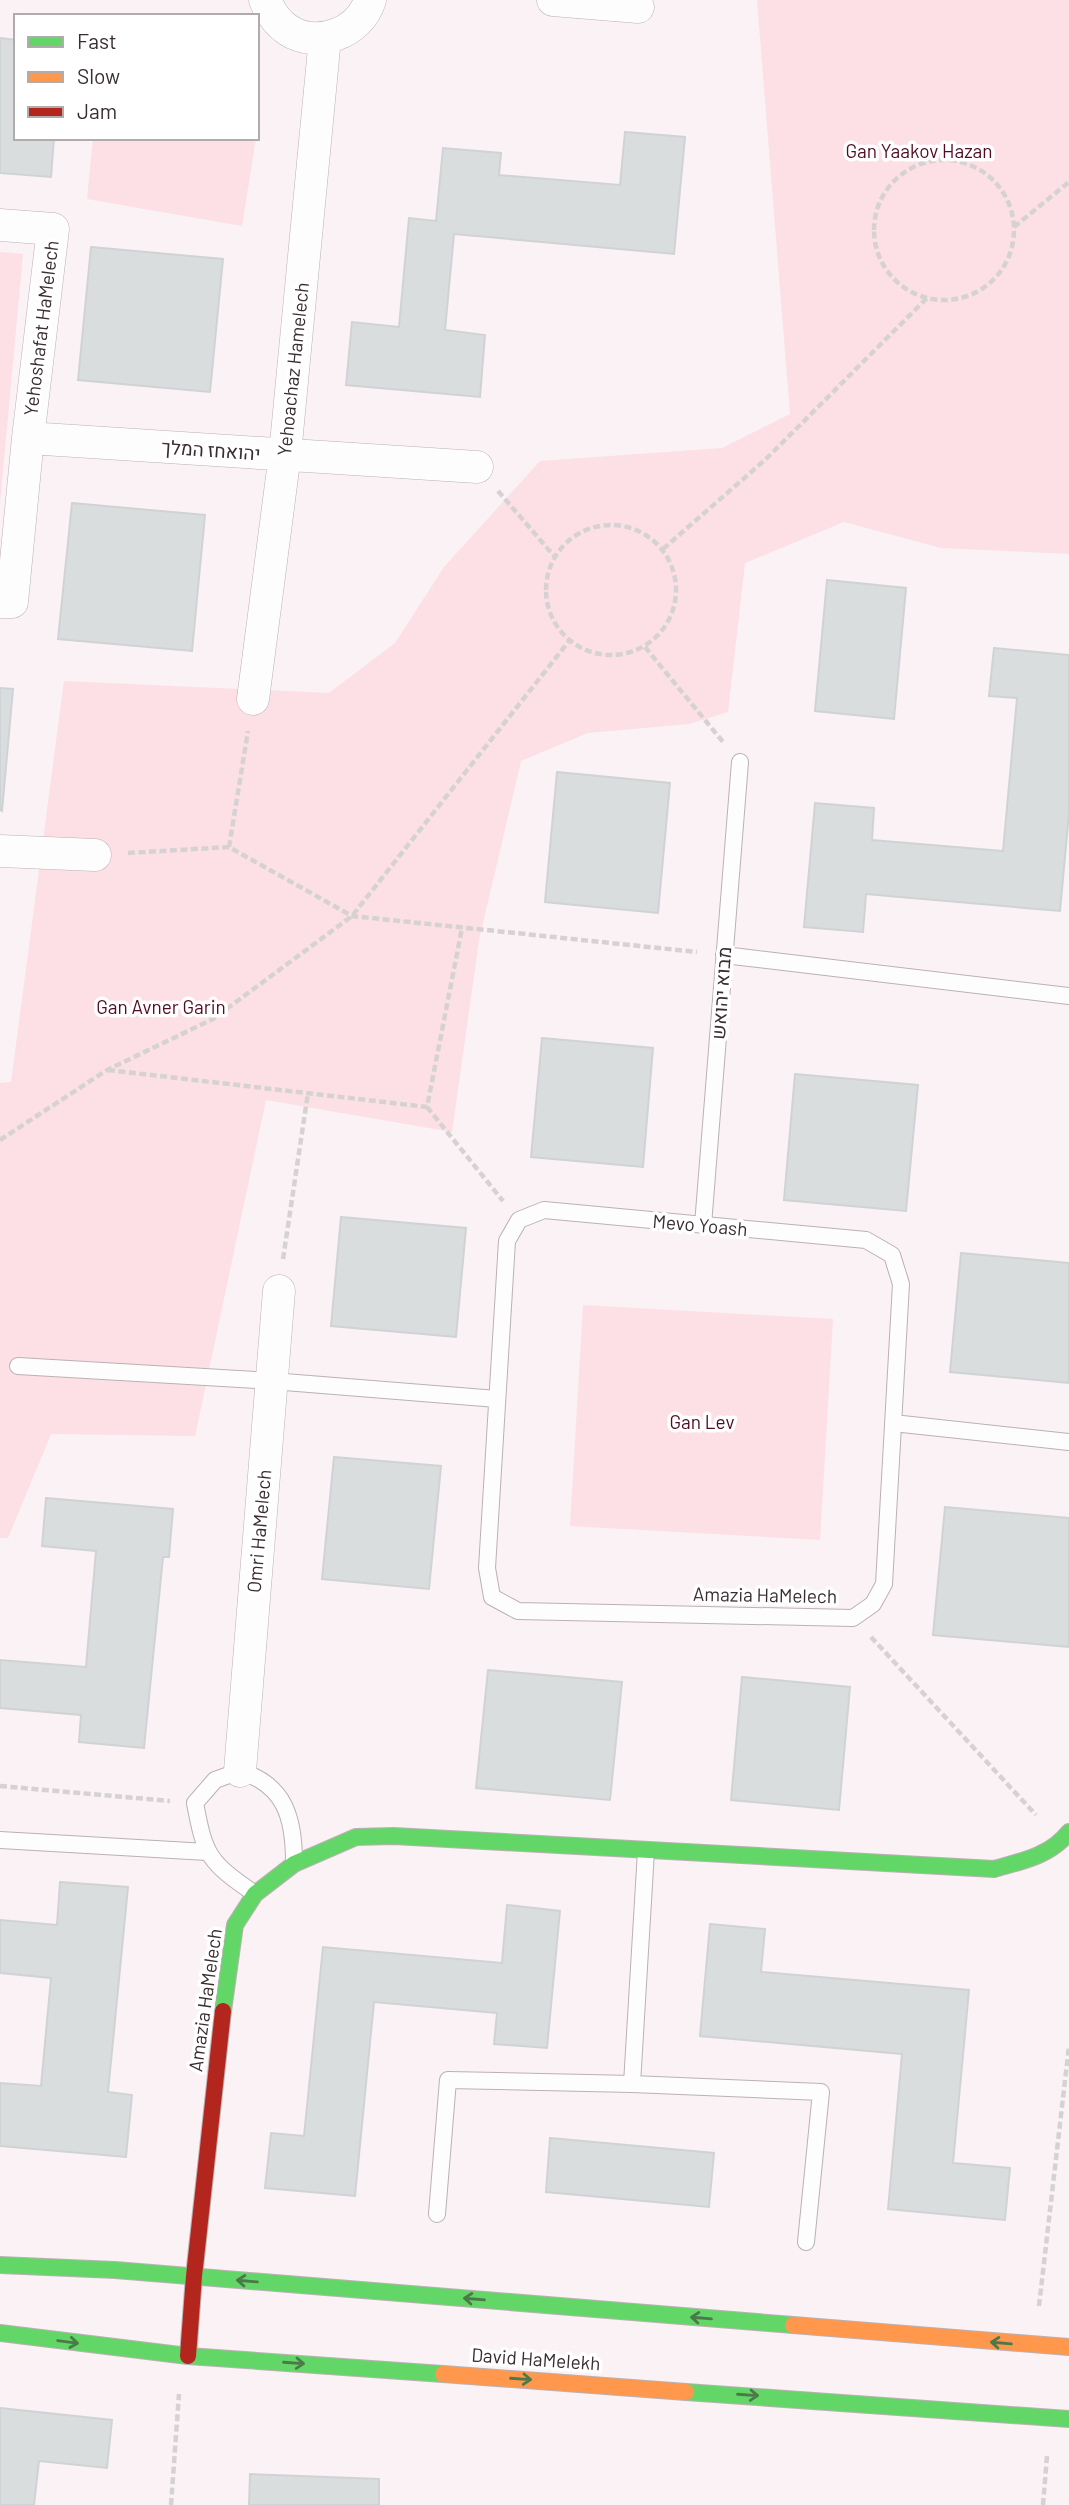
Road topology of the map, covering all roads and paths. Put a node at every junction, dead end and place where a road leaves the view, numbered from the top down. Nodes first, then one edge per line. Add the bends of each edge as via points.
1 (260, 0) edge
2 (370, 0) edge
3 (552, 0) edge
4 (638, 7) dead end
5 (325, 38) junction
6 (1069, 182) edge
7 (0, 225) edge
8 (1014, 227) junction
9 (927, 298) junction
10 (28, 438) junction
11 (285, 454) junction
12 (477, 467) joint
13 (663, 549) junction
14 (555, 557) junction
15 (0, 601) edge
16 (569, 641) junction
17 (645, 647) junction
18 (253, 699) joint
19 (740, 762) joint
20 (229, 847) junction
21 (0, 851) edge
22 (95, 855) joint
23 (352, 916) junction
24 (462, 928) junction
25 (724, 954) junction
26 (1069, 996) edge
27 (107, 1070) junction
28 (308, 1093) junction
29 (427, 1107) junction
30 (0, 1140) edge
31 (519, 1220) junction
32 (703, 1225) junction
33 (279, 1291) joint
34 (18, 1366) dead end
35 (272, 1381) junction
36 (497, 1399) junction
37 (892, 1423) junction
38 (1069, 1442) edge
39 (853, 1618) junction
40 (240, 1771) junction
41 (0, 1786) edge
42 (195, 1803) junction
43 (1066, 1837) edge
44 (0, 1840) edge
45 (646, 1850) junction
46 (207, 1852) junction
47 (294, 1864) junction
48 (255, 1894) junction
49 (1069, 2046) edge
50 (632, 2084) junction
51 (437, 2214) dead end
52 (806, 2242) dead end
53 (0, 2265) edge
54 (194, 2276) junction
55 (0, 2333) edge
56 (1034, 2346) junction
57 (1069, 2347) edge
58 (188, 2356) junction
59 (1050, 2417) junction
60 (1069, 2418) edge
61 (171, 2505) edge
62 (1043, 2505) edge

1 - 5 street via 289,31
2 - 5 street via 344,32
3 - 4 street
5 - 11 street, Yehoachaz Hamelech
6 - 8 path
7 - 10 street, Yehoshafat HaMelech via 53,229
8 - 9 path via 1012,248 1003,268 988,284 970,295
8 - 9 path via 1009,204 997,183 979,168 956,160 932,161 910,169 891,184 879,204 874,227 877,250 888,272 905,288
9 - 13 path via 765,460
10 - 11 street, יהואחז המלך
10 - 15 street via 12,602
11 - 12 street, יהואחז המלך
11 - 18 street, Yehoachaz Hamelech
12 - 14 path
13 - 14 path via 648,535 607,525 569,541
13 - 17 path via 674,569 673,613 662,633
14 - 16 path via 546,592 549,610
16 - 17 path via 606,656
16 - 23 path
17 - 19 path
18 - 20 path
19 - 25 lane, מבוא יהואש
20 - 22 path
20 - 23 path
21 - 22 street
23 - 24 path
23 - 27 path via 213,1019
24 - 25 path
24 - 29 path
25 - 26 lane
25 - 32 lane, מבוא יהואש
27 - 28 path
27 - 30 path
28 - 29 path
28 - 33 path
29 - 31 path
31 - 32 lane, Mevo Yoash via 544,1210
31 - 36 lane via 507,1241
32 - 37 lane, Mevo Yoash via 866,1240 892,1255 901,1284
33 - 35 street, Omri HaMelech
34 - 35 lane
35 - 36 lane
35 - 40 street, Omri HaMelech
36 - 39 lane, Amazia HaMelech via 487,1568 492,1597 518,1611
37 - 38 lane
37 - 39 lane, Amazia HaMelech via 884,1584 873,1604
39 - 43 path
40 - 42 lane via 215,1780
40 - 47 lane via 258,1777 280,1797 294,1832
41 - 42 path
42 - 46 lane
43 - 45 street, Amazia HaMelech via 1038,1857 994,1868
44 - 46 lane
45 - 47 street, Amazia HaMelech via 356,1837
45 - 50 lane
46 - 48 lane via 222,1871
47 - 48 street, Amazia HaMelech
48 - 54 street, Amazia HaMelech via 235,1925
49 - 56 path
50 - 51 lane via 448,2080
50 - 52 lane via 821,2092
53 - 54 street
56 -> 54 street
54 - 58 street, Amazia HaMelech
55 -> 58 street, David HaMelekh
56 - 57 street
58 -> 59 street, David HaMelekh
58 - 61 path via 179,2392
59 - 60 street, David HaMelekh
59 - 62 path

